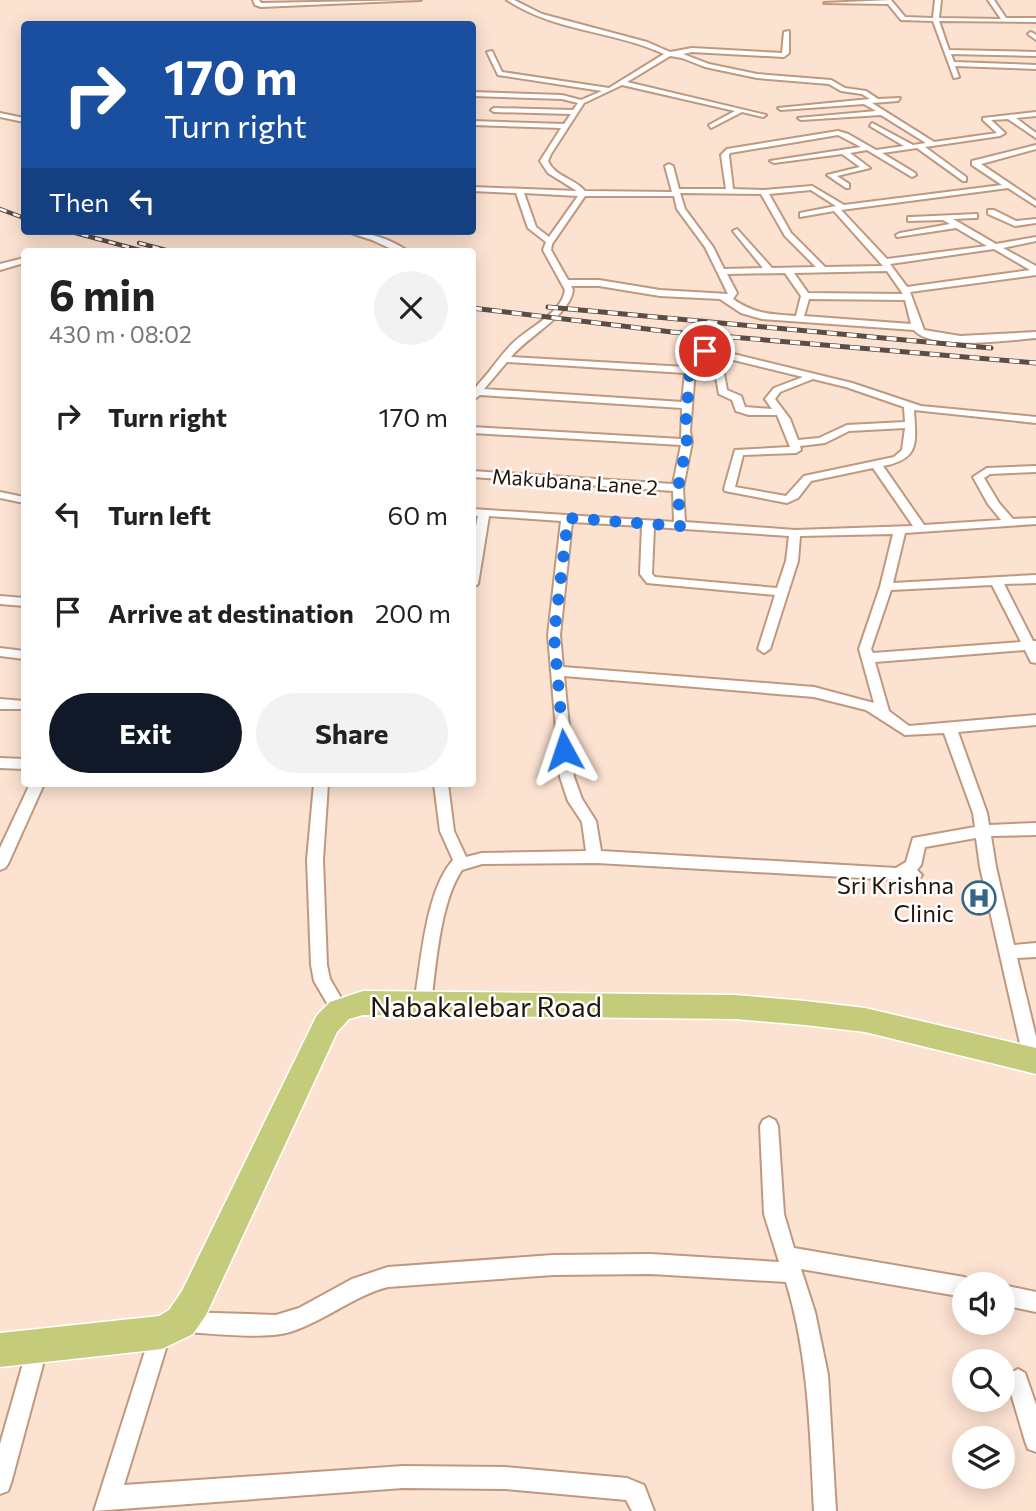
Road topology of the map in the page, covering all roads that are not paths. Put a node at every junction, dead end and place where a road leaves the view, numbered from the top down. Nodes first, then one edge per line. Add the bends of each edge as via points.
1 (256, 0) edge
2 (418, 0) edge
3 (510, 0) edge
4 (938, 0) edge
5 (991, 0) edge
6 (889, 1) edge
7 (827, 3) dead end
8 (1006, 20) junction
9 (1036, 20) edge
10 (936, 21) junction
11 (787, 32) dead end
12 (490, 52) dead end
13 (946, 52) junction
14 (673, 54) junction
15 (1036, 54) edge
16 (951, 64) junction
17 (1036, 67) edge
18 (956, 77) dead end
19 (621, 83) junction
20 (610, 90) junction
21 (476, 94) edge
22 (898, 99) dead end
23 (876, 100) junction
24 (864, 101) junction
25 (582, 102) junction
26 (781, 108) dead end
27 (1035, 109) edge
28 (494, 110) dead end
29 (742, 110) junction
30 (575, 112) junction
31 (880, 113) junction
32 (763, 115) dead end
33 (0, 116) edge
34 (1009, 116) junction
35 (801, 118) dead end
36 (21, 120) edge
37 (476, 123) edge
38 (872, 125) dead end
39 (565, 126) junction
40 (711, 126) dead end
41 (1036, 136) edge
42 (934, 145) junction
43 (916, 147) junction
44 (1036, 147) edge
45 (869, 148) junction
46 (844, 152) junction
47 (877, 152) junction
48 (774, 162) dead end
49 (669, 166) dead end
50 (912, 175) dead end
51 (963, 179) dead end
52 (846, 186) dead end
53 (1008, 186) junction
54 (476, 189) edge
55 (519, 191) junction
56 (582, 192) junction
57 (730, 192) junction
58 (764, 192) junction
59 (677, 193) junction
60 (1036, 204) edge
61 (839, 208) junction
62 (991, 212) dead end
63 (803, 215) dead end
64 (974, 216) dead end
65 (945, 218) junction
66 (911, 219) dead end
67 (1036, 221) edge
68 (958, 225) junction
69 (737, 231) dead end
70 (364, 235) edge
71 (900, 235) dead end
72 (1036, 239) edge
73 (550, 241) junction
74 (995, 247) junction
75 (396, 248) edge
76 (21, 262) edge
77 (886, 265) junction
78 (0, 267) edge
79 (821, 268) junction
80 (787, 269) junction
81 (769, 270) junction
82 (1036, 271) edge
83 (721, 272) junction
84 (566, 283) junction
85 (907, 294) junction
86 (805, 296) junction
87 (723, 297) junction
88 (799, 320) junction
89 (917, 327) junction
90 (1036, 335) edge
91 (716, 353) junction
92 (503, 359) junction
93 (690, 370) junction
94 (813, 376) junction
95 (476, 394) edge
96 (476, 395) edge
97 (687, 405) junction
98 (909, 407) junction
99 (779, 412) junction
100 (1036, 420) edge
101 (909, 425) junction
102 (476, 430) edge
103 (687, 442) junction
104 (795, 443) junction
105 (876, 464) junction
106 (1036, 469) edge
107 (476, 474) edge
108 (678, 488) junction
109 (0, 495) edge
110 (21, 499) edge
111 (478, 512) edge
112 (568, 518) junction
113 (1036, 521) edge
114 (1010, 523) junction
115 (648, 524) junction
116 (680, 526) junction
117 (920, 528) junction
118 (900, 530) junction
119 (795, 533) junction
120 (476, 536) edge
121 (1036, 579) edge
122 (996, 581) junction
123 (886, 587) junction
124 (782, 592) junction
125 (0, 600) edge
126 (21, 602) edge
127 (1032, 645) edge
128 (764, 649) dead end
129 (0, 652) edge
130 (21, 654) edge
131 (867, 658) junction
132 (1036, 659) edge
133 (558, 671) junction
134 (0, 704) edge
135 (21, 705) edge
136 (883, 713) junction
137 (1036, 720) edge
138 (949, 727) junction
139 (0, 763) edge
140 (21, 764) edge
141 (36, 787) edge
142 (321, 787) edge
143 (441, 787) edge
144 (1036, 829) edge
145 (983, 831) junction
146 (594, 857) junction
147 (2, 858) edge
148 (461, 862) junction
149 (897, 874) junction
150 (914, 875) dead end
151 (1036, 950) edge
152 (1009, 952) junction
153 (423, 1004) junction
154 (340, 1010) junction
155 (1035, 1061) edge
156 (769, 1126) dead end
157 (790, 1264) junction
158 (952, 1285) edge
159 (1015, 1298) edge
160 (1036, 1302) edge
161 (171, 1327) junction
162 (37, 1346) junction
163 (0, 1350) edge
164 (1018, 1380) dead end
165 (1036, 1441) edge
166 (0, 1483) edge
167 (106, 1504) edge
168 (643, 1511) edge
169 (825, 1511) edge

1 - 2 street via 261,5
3 - 14 street via 540,15
4 - 10 street
5 - 8 street
6 - 7 street
6 - 10 street via 901,19
8 - 9 street
8 - 10 street
10 - 13 street
11 - 14 street via 784,55 715,47
12 - 20 street via 500,74
13 - 15 street
13 - 16 street
14 - 19 street
14 - 23 street via 746,74 831,82
16 - 17 street
16 - 18 street
19 - 20 street
19 - 29 street
20 - 25 street
21 - 25 street via 562,97
22 - 23 street
23 - 24 street
24 - 26 street
24 - 31 street
25 - 30 street
27 - 34 street
28 - 30 street
29 - 32 street
29 - 40 street
30 - 39 street
31 - 35 street
31 - 42 street
33 - 36 street
34 - 41 street
34 - 42 street via 985,119 1002,134
37 - 39 street
38 - 43 street
39 - 56 street via 547,154 545,166
42 - 43 street
43 - 47 street
43 - 51 street
44 - 53 street via 975,162
45 - 46 street
45 - 47 street
45 - 57 street via 841,133 727,151
46 - 48 street
46 - 52 street via 866,168 831,175
47 - 50 street
49 - 59 street
53 - 60 street
53 - 61 street
54 - 55 street
55 - 56 street
55 - 73 street via 528,222
56 - 59 street
56 - 73 street
57 - 58 street
57 - 59 street
58 - 61 street via 812,188
58 - 79 street via 788,234
59 - 83 street via 686,219 709,247
61 - 63 street
61 - 77 street
62 - 67 street via 1015,224
64 - 65 street
65 - 66 street
65 - 68 street
68 - 71 street
68 - 74 street
69 - 81 street
70 - 75 street
72 - 74 street
73 - 84 street via 549,258
74 - 77 street
74 - 82 street
76 - 78 street
77 - 79 street
77 - 85 street
79 - 80 street
80 - 81 street
80 - 86 street
81 - 83 street
82 - 85 street
83 - 87 street via 733,295
84 - 87 street
84 - 92 street via 568,298 560,308
85 - 86 street
85 - 89 street
86 - 88 street
87 - 88 street via 752,314
88 - 89 street
89 - 90 street via 926,335 942,337
91 - 93 street via 700,352
91 - 94 street
91 - 99 street via 722,392 737,398 740,409
92 - 93 street
92 - 95 street
93 - 97 street
94 - 98 street via 876,392
94 - 99 street via 772,394 771,403
96 - 97 street
97 - 103 street
98 - 100 street
98 - 101 street
99 - 104 street
101 - 104 street via 847,428 821,441
101 - 105 street via 908,452 897,460
102 - 103 street
103 - 108 street
104 - 105 street via 794,451 739,452 729,489 787,500 808,478
105 - 117 street
106 - 114 street via 987,471 978,477
107 - 108 street, Makubana Lane 2
108 - 116 street
109 - 110 street
111 - 112 street
111 - 120 street
112 - 115 street
112 - 133 street via 556,600
113 - 114 street
114 - 117 street
115 - 116 street
115 - 124 street via 646,574 651,580
116 - 119 street
117 - 118 street
118 - 119 street
118 - 123 street
119 - 124 street
121 - 122 street
122 - 123 street
122 - 127 street
123 - 131 street via 867,639
124 - 128 street
125 - 126 street
127 - 131 street
127 - 132 street
129 - 130 street
131 - 136 street
133 - 136 street via 814,692
133 - 146 street via 567,777 575,801 589,821
134 - 135 street
136 - 138 street via 905,730
137 - 138 street
138 - 145 street
139 - 140 street
141 - 147 street
142 - 154 street via 315,860 319,965 322,981
143 - 148 street via 447,831
144 - 145 street
145 - 149 street via 918,842 913,865
145 - 152 street
146 - 148 street via 499,856
146 - 149 street
148 - 153 street via 449,876
149 - 150 street
151 - 152 street
152 - 155 street
153 - 154 main road, Nabakalebar Road via 363,1003
153 - 155 main road, Nabakalebar Road via 734,1007 806,1013 865,1020
154 - 161 main road, Nabakalebar Road via 327,1024 194,1303
156 - 157 street via 774,1214
157 - 158 street
157 - 161 street via 553,1265 401,1276 373,1279 291,1323
157 - 169 street via 817,1375
159 - 160 street
161 - 162 main road
161 - 167 street
162 - 163 main road
162 - 166 street
164 - 165 street
167 - 168 street via 403,1477 505,1478 626,1489 636,1493

